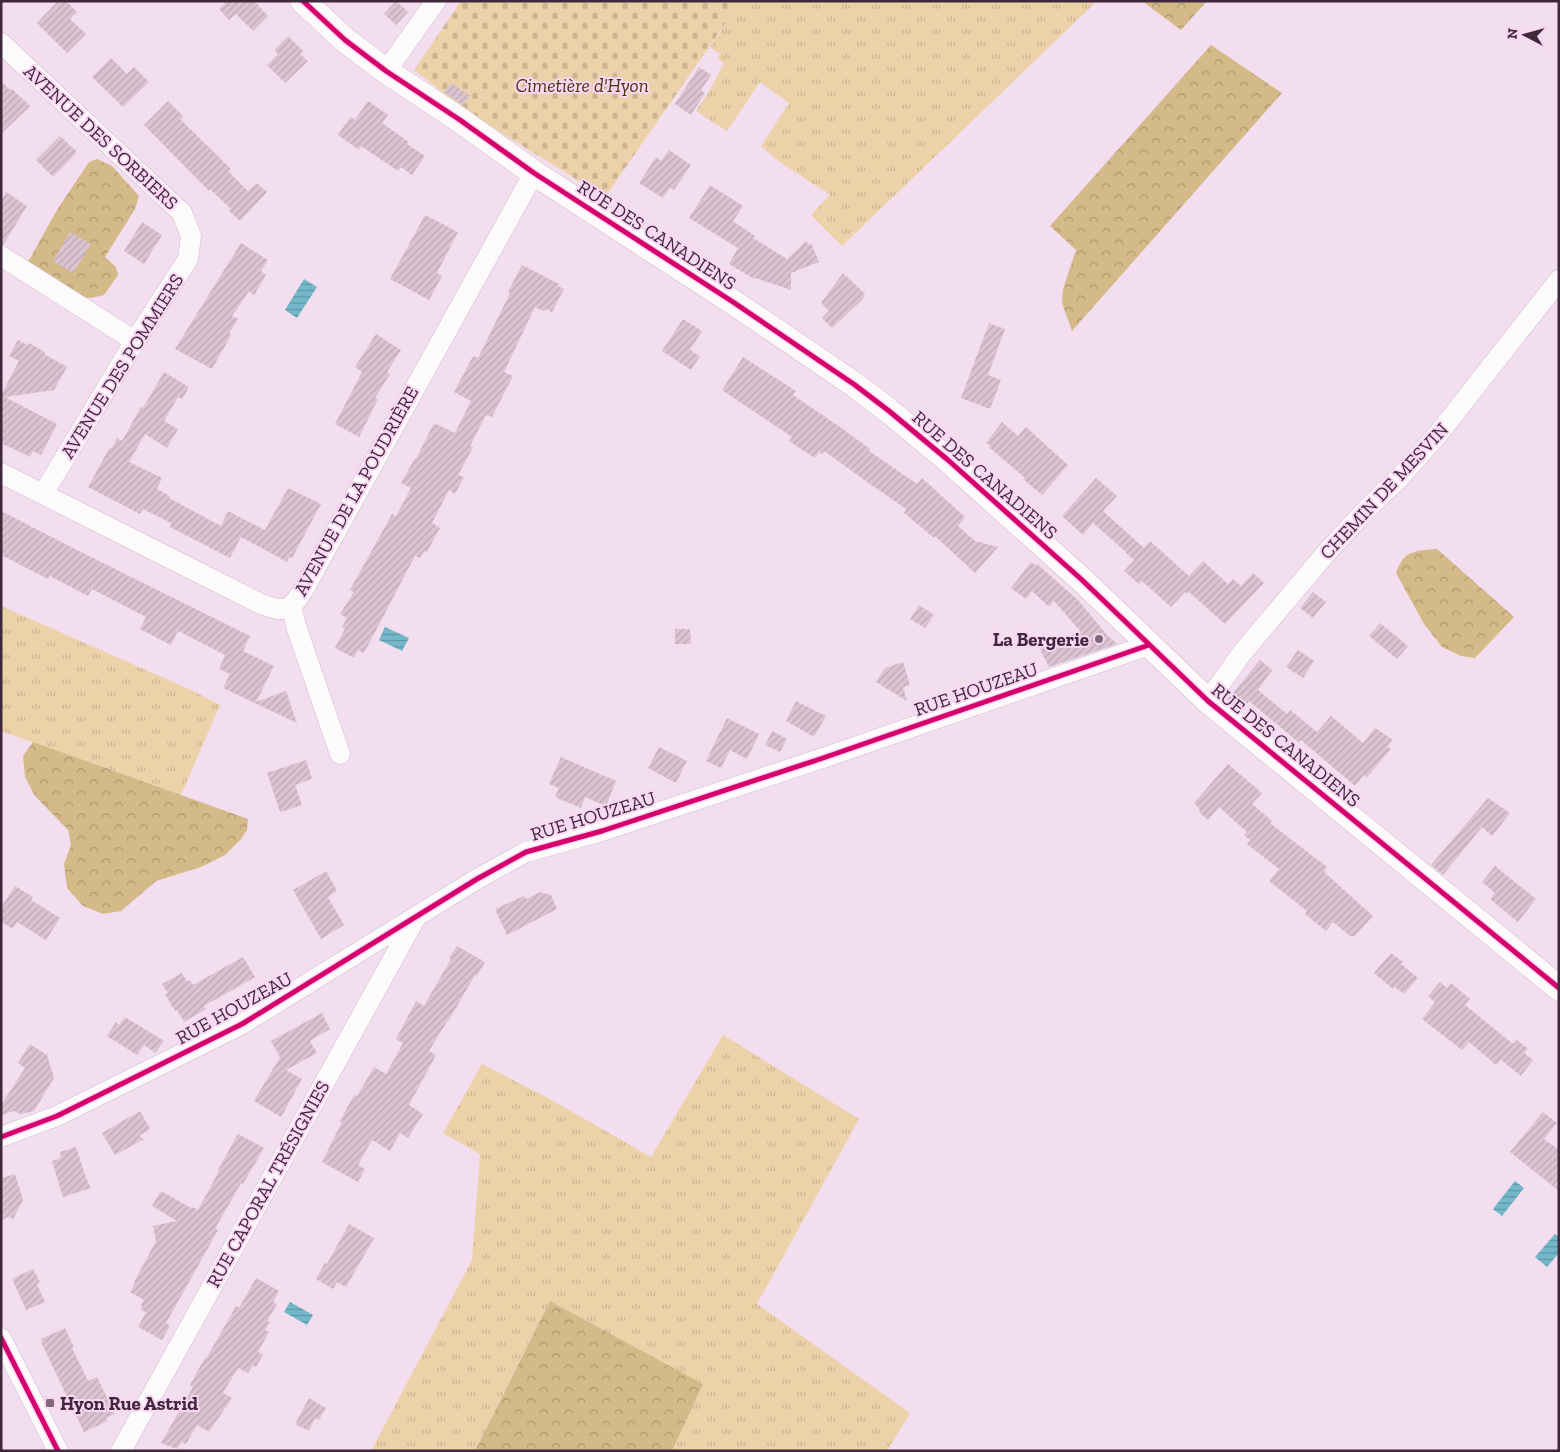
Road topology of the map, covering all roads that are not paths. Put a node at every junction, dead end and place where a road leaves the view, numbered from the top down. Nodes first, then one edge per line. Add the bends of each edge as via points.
1 (303, 1) edge
2 (436, 1) edge
3 (1, 43) edge
4 (386, 71) junction
5 (534, 173) junction
6 (191, 236) joint
7 (1, 256) edge
8 (1559, 280) edge
9 (135, 341) junction
10 (1, 473) edge
11 (43, 494) junction
12 (291, 606) junction
13 (1149, 645) junction
14 (1208, 701) junction
15 (340, 754) dead end
16 (415, 918) junction
17 (1559, 988) edge
18 (1, 1137) edge
19 (1, 1338) edge
20 (58, 1451) edge
21 (121, 1451) edge

1 - 4 street, RUE DES CANADIENS via 345,40
2 - 4 street
3 - 6 street, AVENUE DES SORBIERS via 182,212
4 - 5 street, RUE DES CANADIENS
5 - 12 street, AVENUE DE LA POUDRIÈRE
5 - 13 street, RUE DES CANADIENS via 855,385 955,466
6 - 9 street, AVENUE DES POMMIERS via 188,259
7 - 9 street
8 - 14 street, CHEMIN DE MESVIN via 1438,433 1327,552 1242,653
9 - 11 street, AVENUE DES POMMIERS
10 - 11 street, AVENUE DE LA POUDRIÈRE
11 - 12 street, AVENUE DE LA POUDRIÈRE via 260,604 283,609
12 - 15 street
13 - 14 street, RUE DES CANADIENS
13 - 16 street, RUE HOUZEAU via 823,758 602,831 526,852
14 - 17 street, RUE DES CANADIENS
16 - 18 street, RUE HOUZEAU via 242,1024 56,1116
16 - 21 street, RUE CAPORAL TRÉSIGNIES
19 - 20 street

